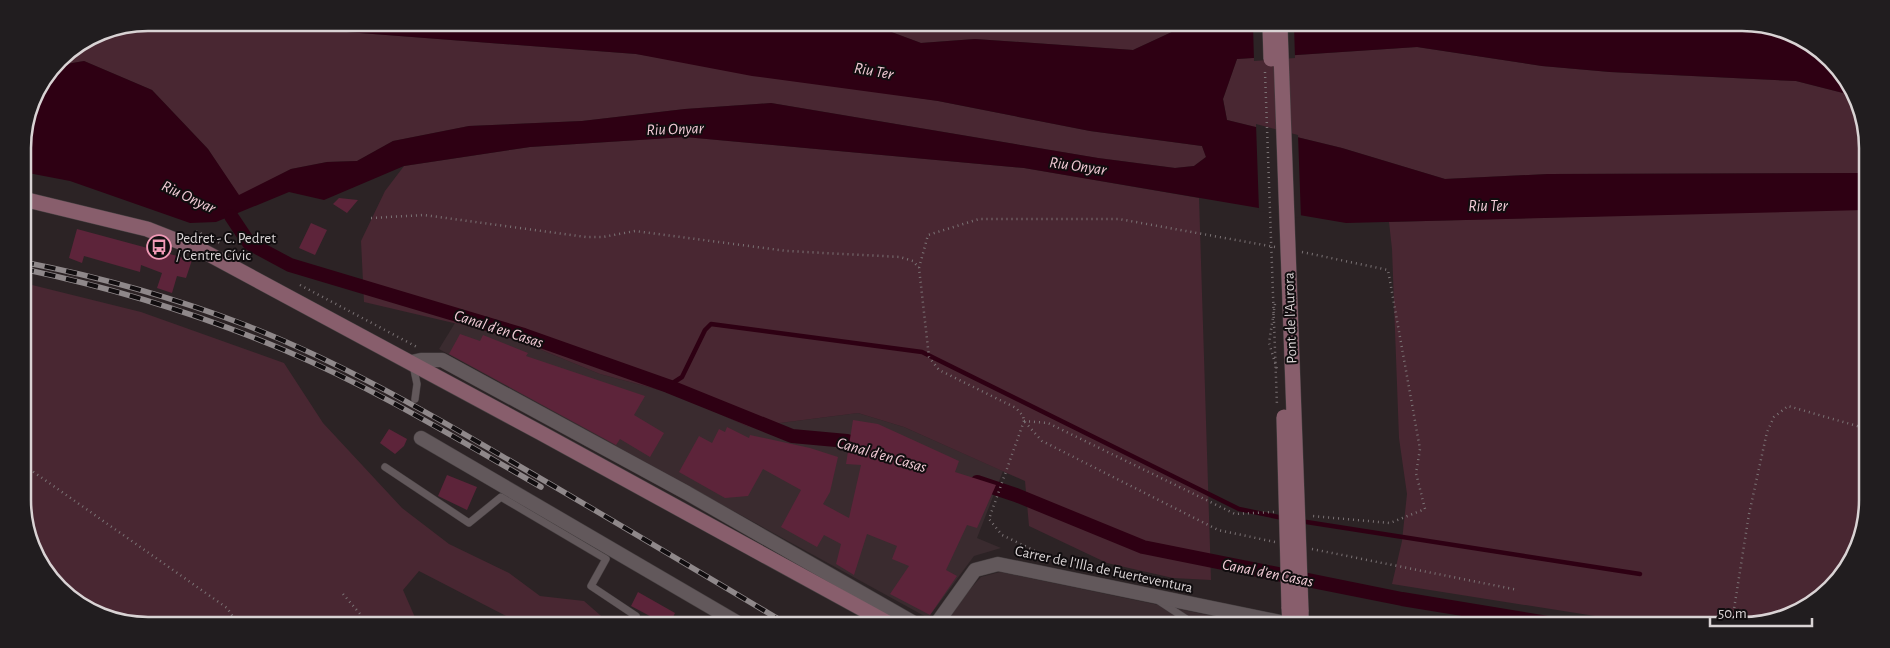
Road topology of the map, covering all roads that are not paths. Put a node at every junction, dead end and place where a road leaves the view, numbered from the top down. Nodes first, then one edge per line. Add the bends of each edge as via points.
1 (1270, 31) edge
2 (1280, 31) edge
3 (32, 202) edge
4 (412, 362) junction
5 (415, 399) dead end
6 (421, 438) dead end
7 (385, 467) dead end
8 (609, 554) junction
9 (1150, 595) junction
10 (1297, 614) edge
11 (636, 616) dead end
12 (1182, 616) edge
13 (1253, 616) edge
14 (726, 617) edge
15 (876, 617) edge
16 (903, 617) edge
17 (941, 617) edge

1 - 10 main road, Pont de l'Aurora, bridge
2 - 10 main road, Pont de l'Aurora, bridge
3 - 4 main road via 147,229 182,241
4 - 5 lane via 417,384
4 - 15 main road
4 - 16 street via 442,360 687,493
6 - 8 street
7 - 8 lane via 469,523 501,497
8 - 11 lane via 591,586
8 - 14 street
9 - 12 lane
9 - 13 street, Carrer de l'Illa de Fuerteventura
9 - 17 street, Carrer de l'Illa de Fuerteventura via 1006,565 982,567 965,581

